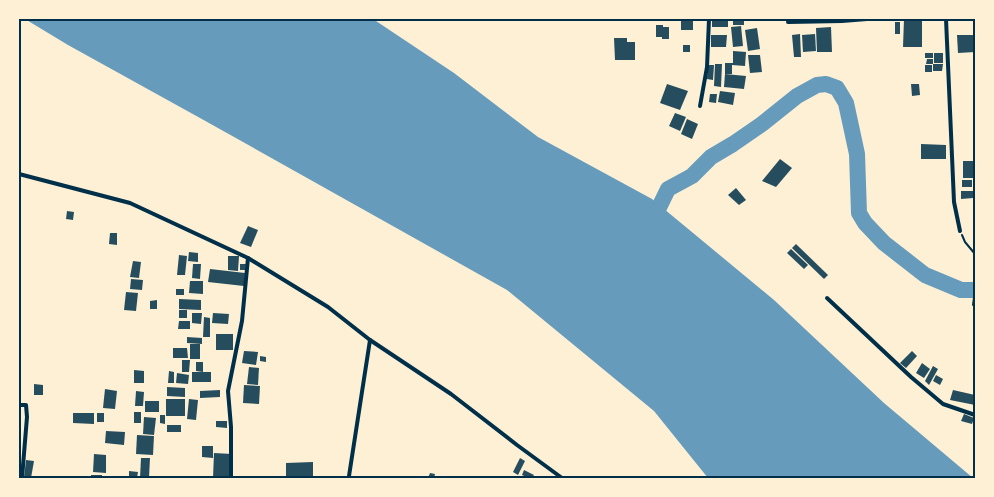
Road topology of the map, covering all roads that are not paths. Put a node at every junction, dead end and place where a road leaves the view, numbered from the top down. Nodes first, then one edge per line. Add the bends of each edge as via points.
1 (709, 19) edge
2 (867, 19) edge
3 (946, 19) edge
4 (788, 22) dead end
5 (700, 106) dead end
6 (19, 174) edge
7 (960, 231) road end
8 (248, 258) junction
9 (826, 298) dead end
10 (370, 340) junction
11 (19, 405) edge
12 (975, 415) edge
13 (22, 478) edge
14 (231, 478) edge
15 (350, 478) edge
16 (562, 478) edge

1 - 5 street via 707,67
2 - 4 street
3 - 7 street via 954,202
6 - 8 street via 130,203
8 - 10 street via 328,307
8 - 14 street via 242,321 228,391
9 - 12 street via 943,404
10 - 15 street
10 - 16 street via 451,394
11 - 13 street via 26,405 27,417

